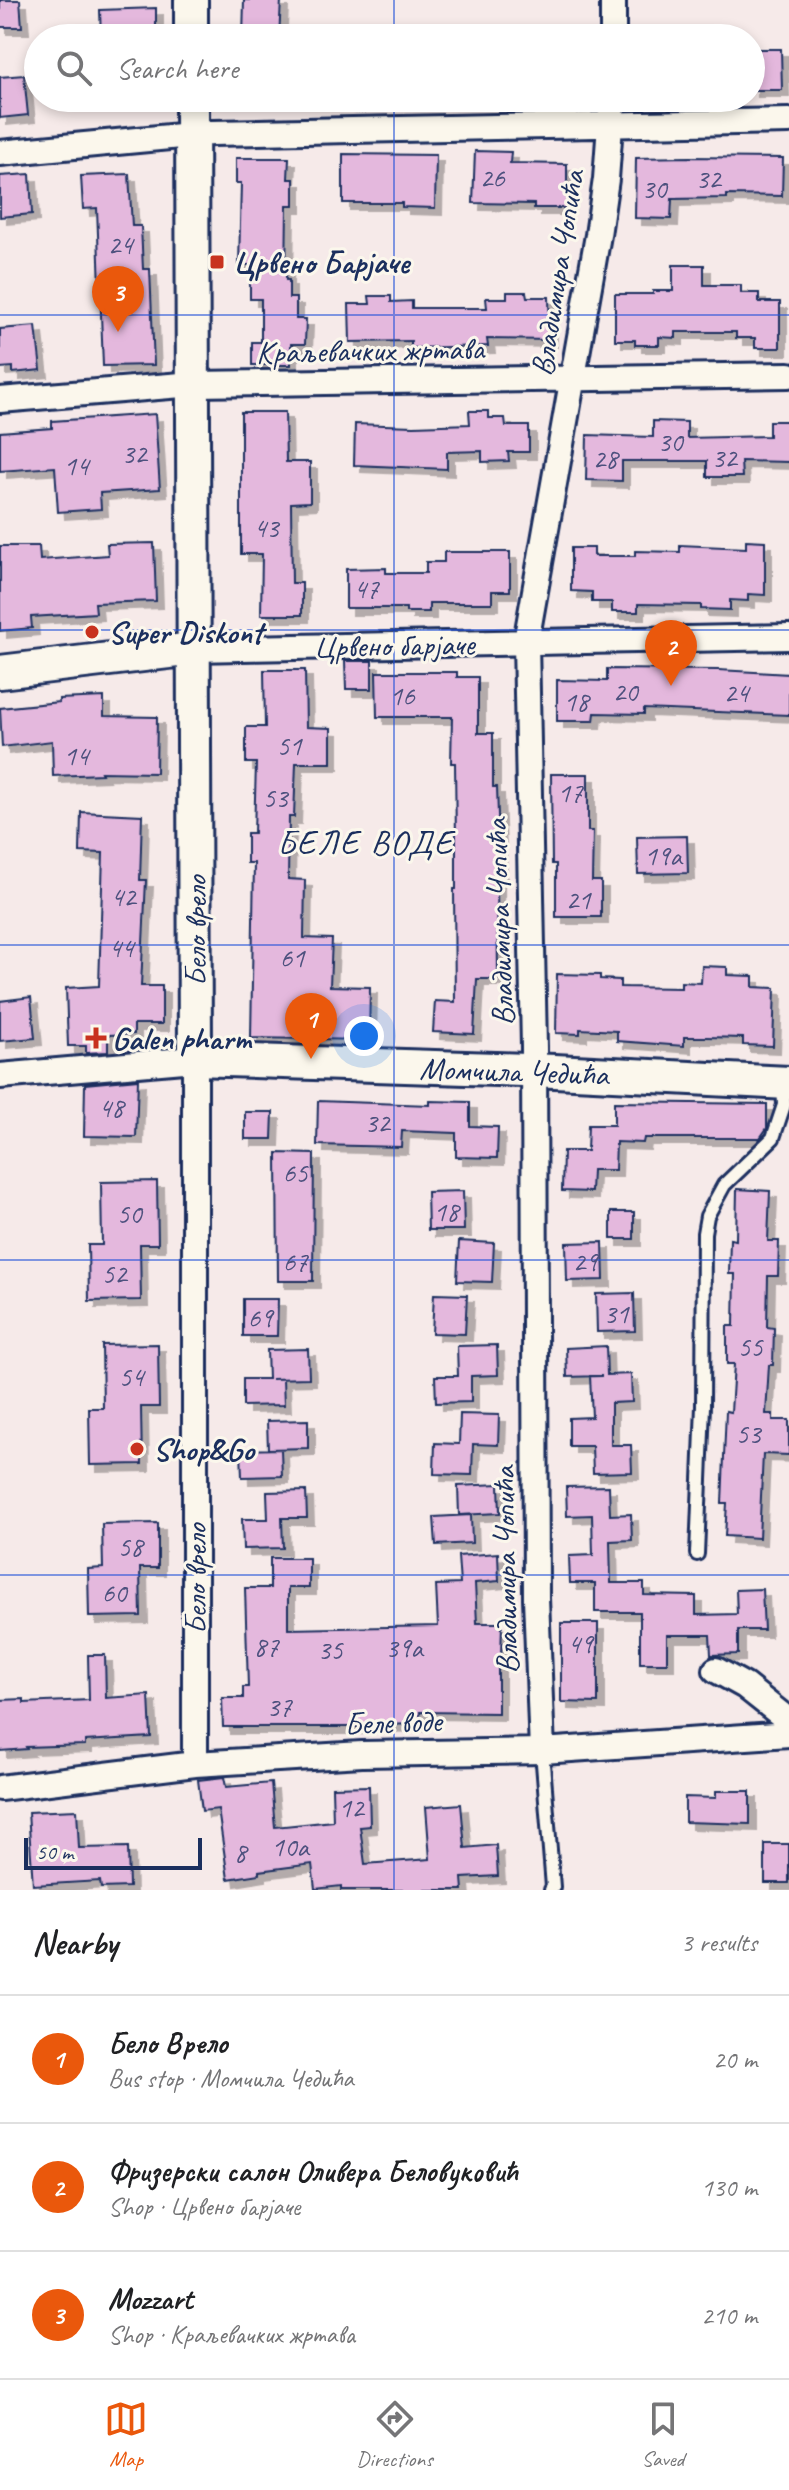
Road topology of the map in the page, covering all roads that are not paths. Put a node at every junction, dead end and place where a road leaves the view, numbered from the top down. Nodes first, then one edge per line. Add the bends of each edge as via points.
1 (191, 0) edge
2 (613, 0) edge
3 (191, 24) edge
4 (613, 24) edge
5 (192, 112) edge
6 (611, 112) edge
7 (789, 121) edge
8 (611, 125) junction
9 (192, 135) junction
10 (0, 153) edge
11 (789, 375) edge
12 (572, 379) junction
13 (194, 384) junction
14 (0, 400) edge
15 (789, 637) edge
16 (526, 642) junction
17 (194, 649) junction
18 (0, 672) edge
19 (195, 1059) junction
20 (534, 1071) junction
21 (0, 1076) edge
22 (786, 1083) edge
23 (697, 1554) dead end
24 (716, 1670) dead end
25 (789, 1721) edge
26 (789, 1734) edge
27 (542, 1751) junction
28 (195, 1764) junction
29 (0, 1788) edge
30 (551, 1890) edge

1 - 3 street
2 - 4 street
5 - 9 street, Бело врело
6 - 8 street, Владимира Чопића
7 - 8 street
8 - 9 street
8 - 12 street, Владимира Чопића
9 - 10 street
9 - 13 street, Бело врело
11 - 12 street, Краљевачких жртава
12 - 13 street, Краљевачких жртава
12 - 16 street, Владимира Чопића
13 - 14 street, Краљевачких жртава
13 - 17 street, Бело врело
15 - 16 street, Црвено барјаче
16 - 17 street, Црвено барјаче
16 - 20 street, Владимира Чопића
17 - 18 street, Црвено барјаче
17 - 19 street, Бело врело
19 - 20 street, Момчила Чедића
19 - 21 street, Момчила Чедића
19 - 28 street, Бело врело
20 - 22 street, Момчила Чедића
20 - 27 street, Владимира Чопића via 536,1584
22 - 23 lane via 773,1138 724,1185 707,1216
24 - 25 street
26 - 27 street, Беле воде
27 - 28 street, Беле воде
27 - 30 lane
28 - 29 street, Беле воде

